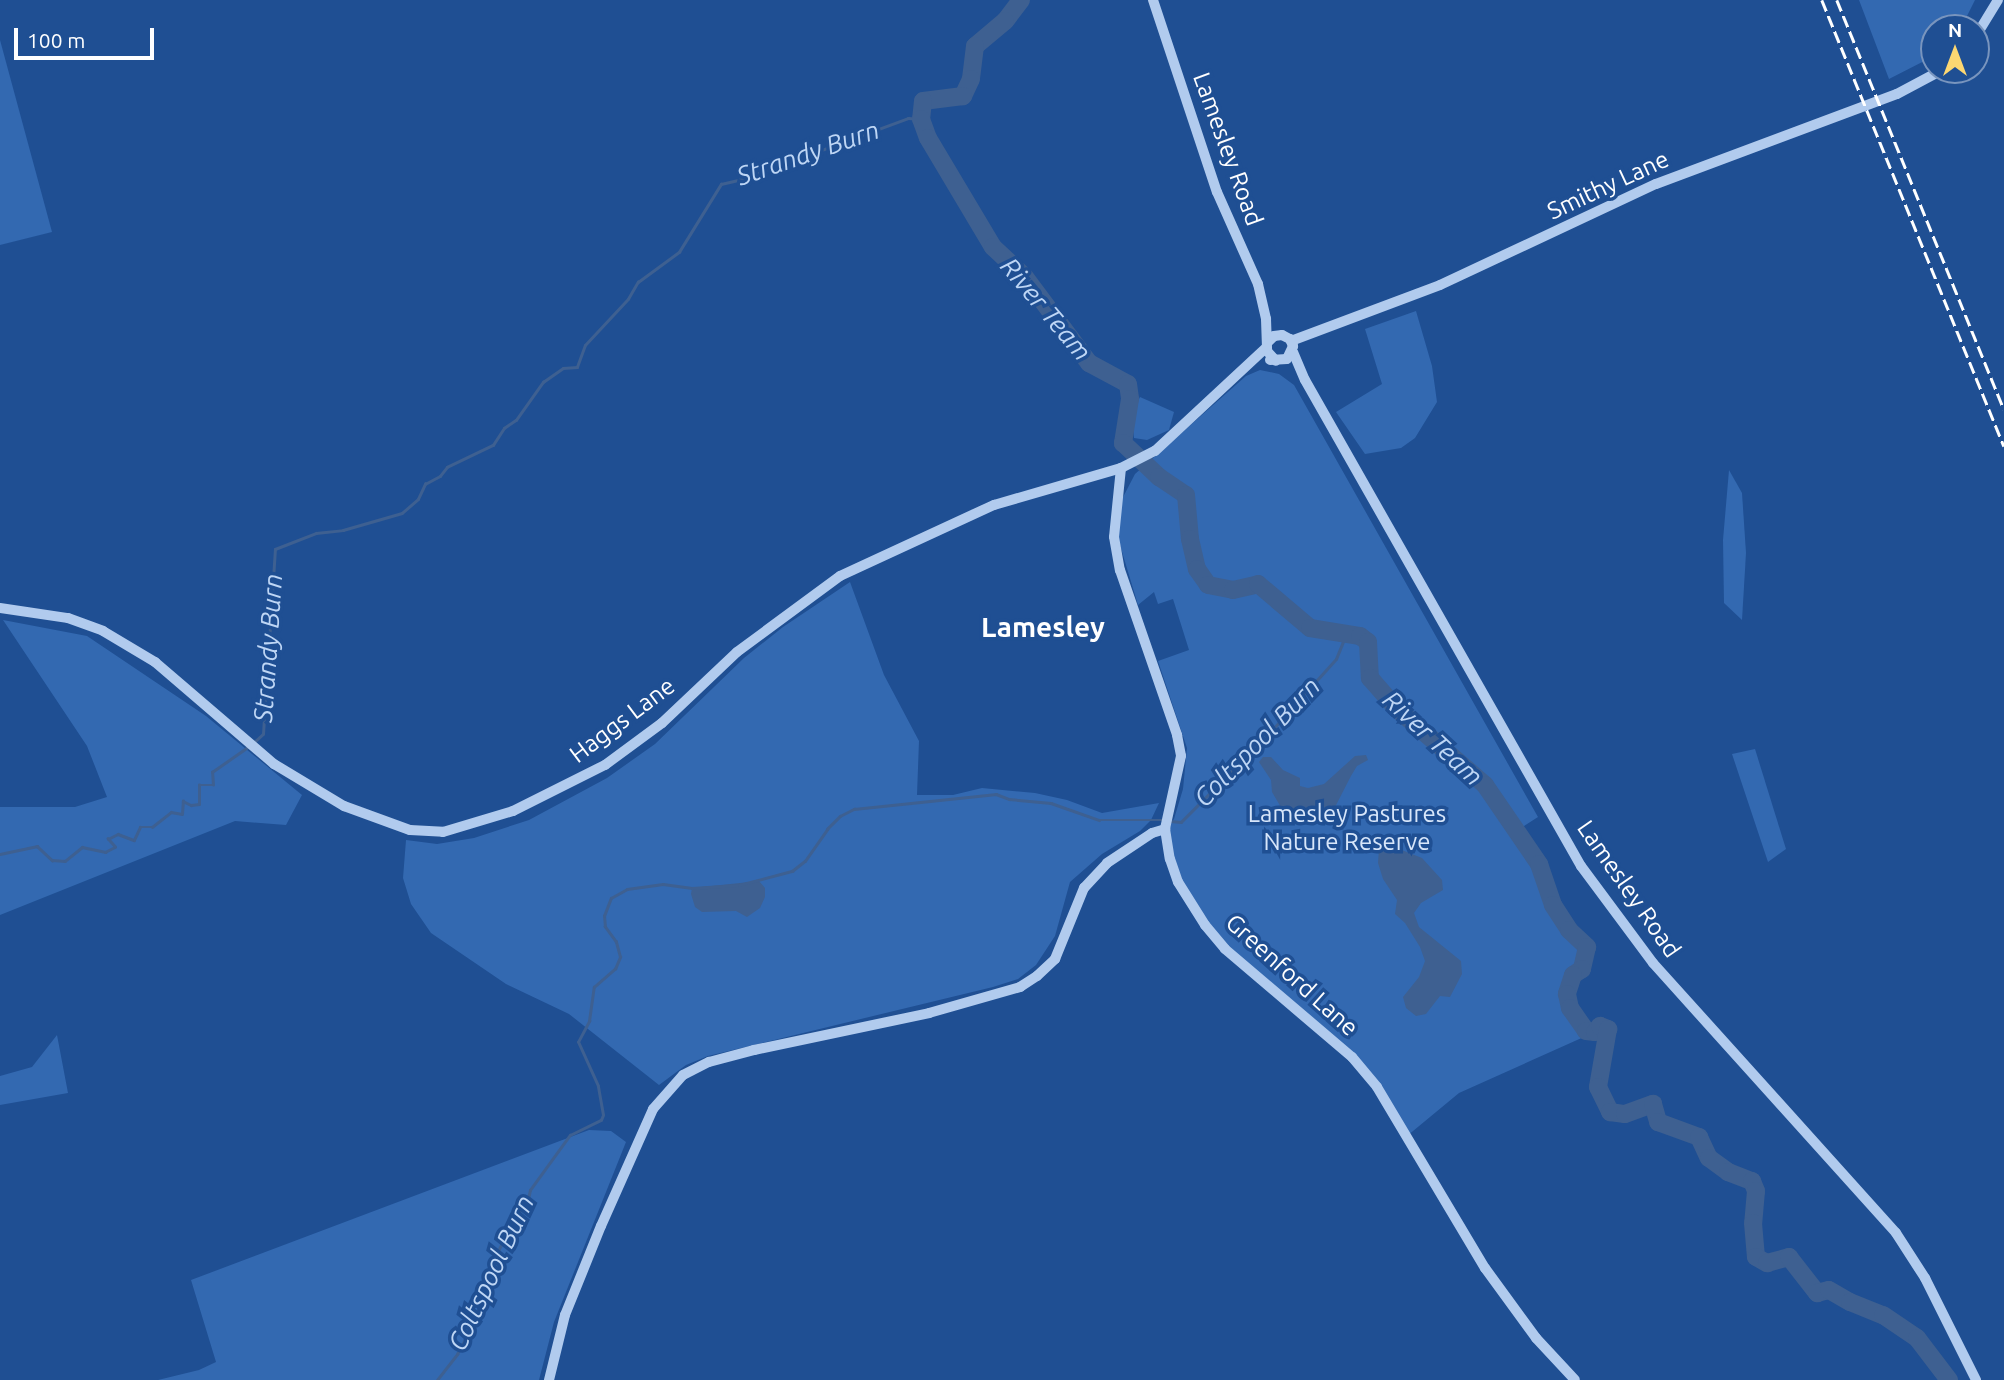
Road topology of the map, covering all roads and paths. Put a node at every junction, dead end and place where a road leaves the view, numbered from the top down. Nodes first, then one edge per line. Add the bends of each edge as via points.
1 (1153, 0) edge
2 (1920, 82) edge
3 (1265, 311) junction
4 (1279, 334) junction
5 (1267, 345) junction
6 (1292, 346) junction
7 (1278, 361) junction
8 (1246, 368) junction
9 (1305, 380) junction
10 (1124, 467) junction
11 (0, 608) edge
12 (1165, 829) junction
13 (549, 1380) edge
14 (1575, 1380) edge
15 (1976, 1380) edge

1 - 3 street, Lamesley Road via 1217,192 1255,274
2 - 6 street, Smithy Lane via 1627,197 1440,285
3 - 4 street, Lamesley Road
3 - 5 street, Lamesley Road
4 - 5 street, Haggs Lane
4 - 6 street
5 - 7 street, Lamesley Road via 1269,356
5 - 8 street, Haggs Lane
6 - 7 street, Smithy Lane
6 - 9 street, Lamesley Road
7 - 8 street, Haggs Lane via 1260,361
7 - 9 street, Lamesley Road
8 - 10 street, Haggs Lane via 1155,451
9 - 15 street, Lamesley Road via 1581,866 1653,963 1896,1233 1925,1278
10 - 11 street, Haggs Lane via 994,505 840,576 737,652 662,723 605,765 513,811 443,832 410,830 344,806 274,764 155,662 103,631 68,618
10 - 12 street, Greenford Lane via 1114,537 1120,570 1181,756
12 - 13 street via 1107,863 1084,888 1055,959 1020,986 929,1013 754,1050 709,1062 683,1075 653,1109 601,1226 565,1315
12 - 14 street, Greenford Lane via 1178,882 1205,925 1225,949 1352,1057 1377,1087 1485,1268 1536,1338

